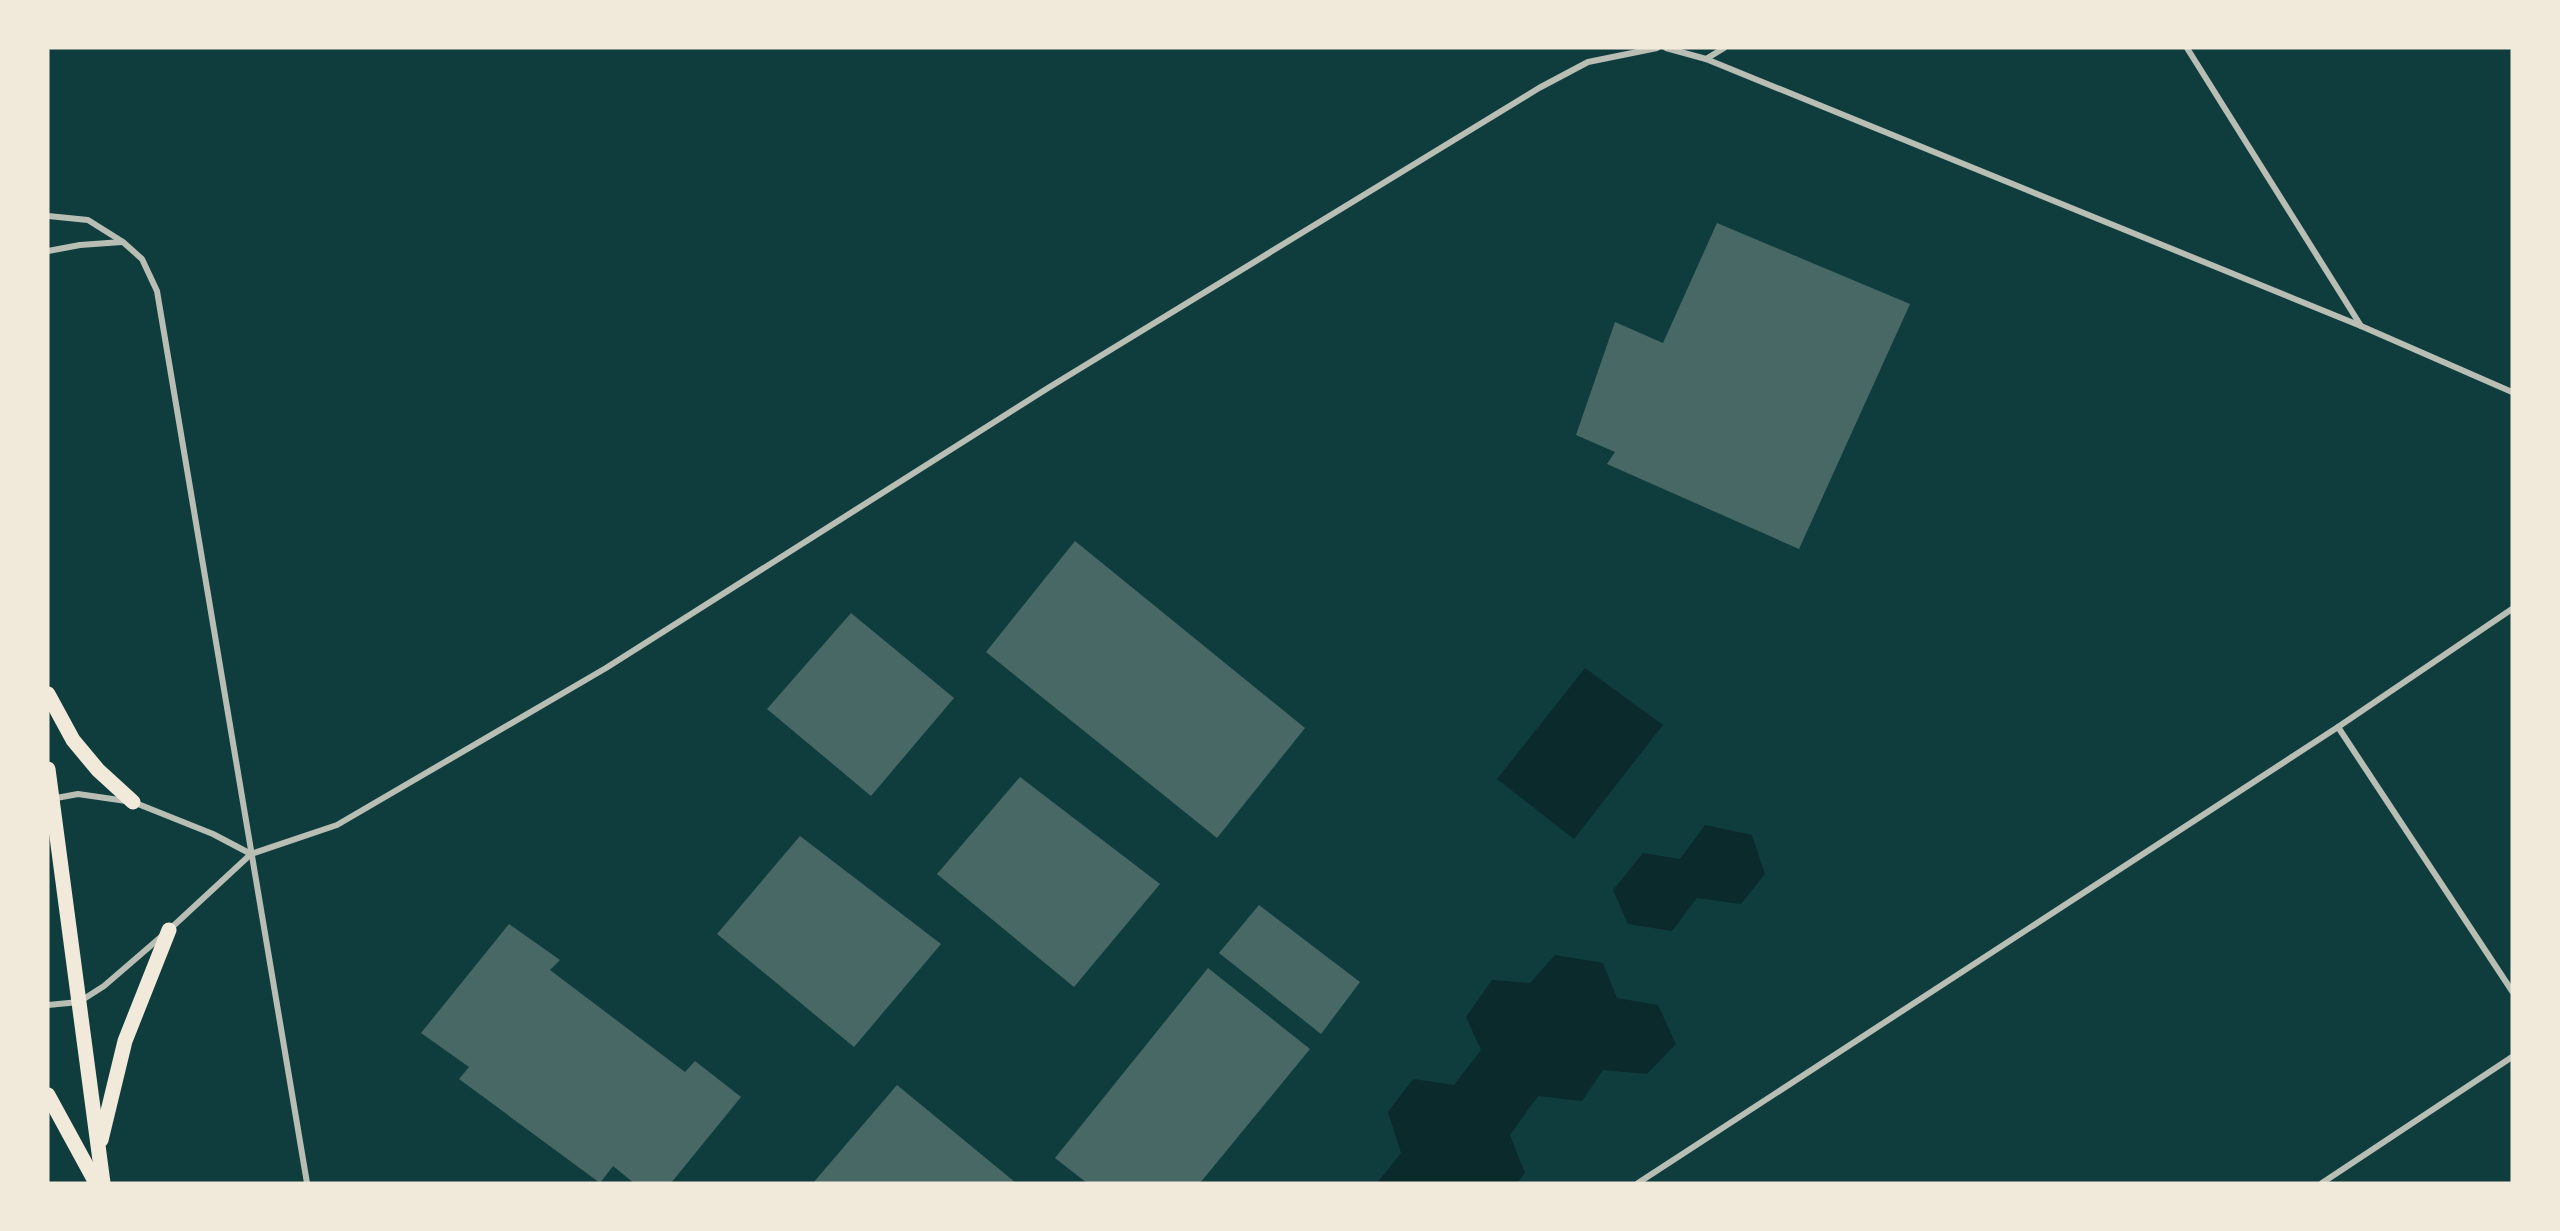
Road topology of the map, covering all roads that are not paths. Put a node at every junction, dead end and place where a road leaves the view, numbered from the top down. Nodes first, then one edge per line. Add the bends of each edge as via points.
1 (1658, 48) edge
2 (1666, 48) edge
3 (1724, 48) edge
4 (2187, 48) edge
5 (1706, 59) junction
6 (48, 216) edge
7 (123, 242) junction
8 (48, 251) edge
9 (2361, 326) junction
10 (2512, 392) edge
11 (2512, 609) edge
12 (48, 694) edge
13 (2338, 727) junction
14 (48, 769) edge
15 (50, 799) edge
16 (133, 802) junction
17 (251, 854) junction
18 (169, 930) junction
19 (2512, 991) edge
20 (79, 1002) junction
21 (48, 1005) edge
22 (2512, 1058) edge
23 (48, 1095) edge
24 (98, 1152) junction
25 (96, 1183) edge
26 (103, 1183) edge
27 (307, 1183) edge
28 (1638, 1183) edge
29 (2322, 1183) edge

1 - 17 street via 1588,62 1539,88 1048,388 606,668 337,825
2 - 5 street
3 - 5 street
4 - 9 street
5 - 9 street
6 - 7 street via 88,220
7 - 8 street
7 - 17 street via 142,259 157,291
9 - 10 street
11 - 13 street
12 - 16 main road via 79,748
13 - 19 street
13 - 28 street
14 - 15 main road
15 - 16 street via 78,794
15 - 20 main road
16 - 17 street
17 - 18 street
17 - 27 street
18 - 20 street via 104,986
18 - 24 main road via 125,1041
20 - 21 street
20 - 24 main road
22 - 29 street
23 - 25 main road
24 - 26 main road

